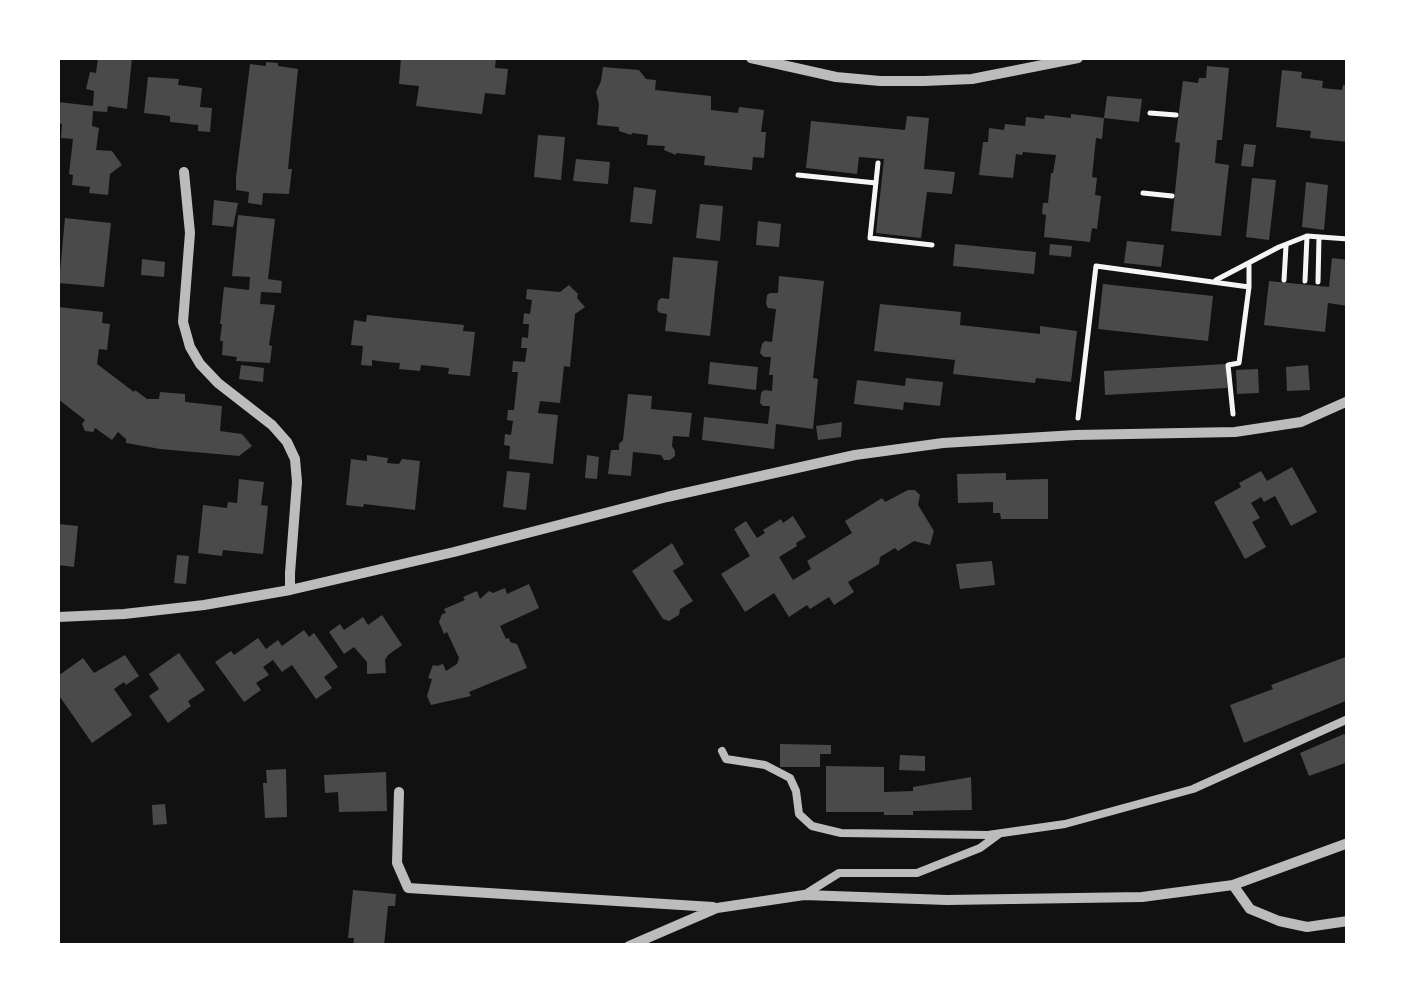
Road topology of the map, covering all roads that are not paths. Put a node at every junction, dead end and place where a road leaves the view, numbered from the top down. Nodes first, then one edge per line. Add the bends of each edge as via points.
1 (751, 58) edge
2 (1078, 58) edge
3 (184, 172) dead end
4 (1348, 401) edge
5 (290, 590) junction
6 (58, 617) edge
7 (1348, 718) edge
8 (722, 751) dead end
9 (398, 792) dead end
10 (1002, 832) junction
11 (1348, 844) edge
12 (1233, 884) junction
13 (804, 895) junction
14 (718, 908) junction
15 (1348, 921) edge
16 (628, 946) edge

1 - 2 street via 836,77 909,82
3 - 5 street via 190,233 184,322 190,347 218,383 287,442 295,460
4 - 5 street via 1301,422 1235,432 1076,435 855,455
5 - 6 street
7 - 10 lane via 1193,789 1065,824
8 - 10 lane via 731,761 766,765 790,778 800,814 812,826 840,833
9 - 14 street via 397,863 408,888
10 - 13 lane via 980,848 917,872 839,873
11 - 12 street
12 - 13 street via 1142,897
12 - 15 street via 1250,909 1279,921 1307,928
13 - 14 street
14 - 16 street

